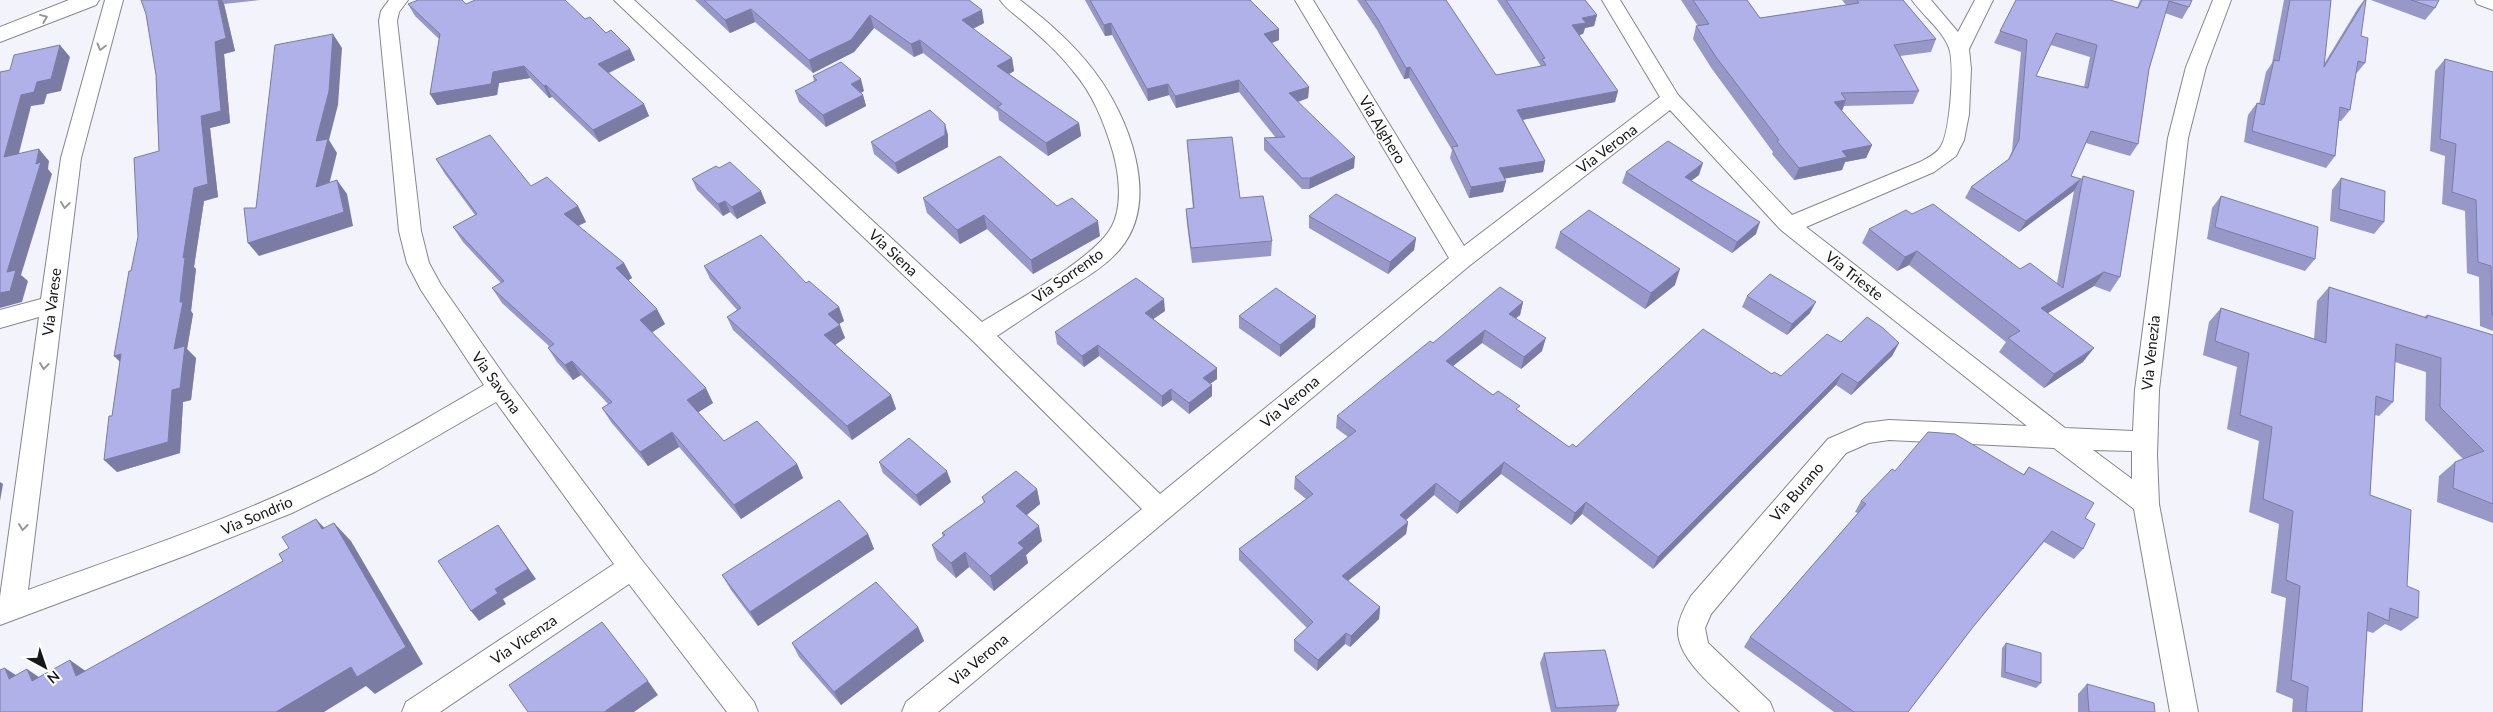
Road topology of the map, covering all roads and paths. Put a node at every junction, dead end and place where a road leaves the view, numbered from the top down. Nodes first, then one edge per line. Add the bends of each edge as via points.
1 (47, 0) edge
2 (88, 0) edge
3 (114, 0) edge
4 (399, 0) edge
5 (622, 0) edge
6 (1009, 0) edge
7 (1304, 0) edge
8 (1611, 0) edge
9 (1921, 0) edge
10 (1984, 0) edge
11 (2222, 0) edge
12 (2484, 0) edge
13 (2493, 4) edge
14 (0, 18) edge
15 (0, 35) edge
16 (1959, 49) junction
17 (1671, 100) junction
18 (1789, 225) junction
19 (1461, 260) junction
20 (52, 306) junction
21 (0, 319) edge
22 (981, 335) junction
23 (499, 388) junction
24 (2058, 437) junction
25 (2145, 442) junction
26 (2146, 504) junction
27 (1158, 510) junction
28 (632, 567) junction
29 (6, 611) edge
30 (416, 712) edge
31 (744, 712) edge
32 (916, 712) edge
33 (1760, 712) edge
34 (2184, 712) edge

1 - 14 street
15 -> 2 street
3 -> 20 street, Via Varese via 71,158
4 - 23 street, Via Savona via 390,11 388,20 414,251 432,290
5 - 22 street, Via Siena
6 - 22 street, Via Sorrento via 1070,54 1098,91 1121,146 1130,197 1121,231 1099,257
7 - 19 street, Via Alghero
8 - 17 street, Via Trieste
9 - 16 street
10 - 16 street
11 - 25 street, Via Venezia via 2196,67 2178,138 2149,357
12 - 13 street
16 - 18 street via 1961,68 1956,129 1953,142 1943,157 1927,167
17 - 18 street, Via Trieste
17 - 19 street, Via Verona
18 - 24 street, Via Trieste
19 - 27 street, Via Verona
20 - 21 street
20 -> 29 street, Via Varese
22 - 27 street, Via Siena
23 - 28 street, Via Savona
23 - 29 street, Via Sondrio via 397,448 285,504
24 - 25 street, Via Burano
24 - 26 street, Via Trieste
24 - 33 street, Via Burano via 1889,430 1865,433 1837,446 1701,605 1692,621 1692,642 1698,652
25 - 26 street, Via Venezia
26 - 34 street, Via Venezia
27 - 32 street, Via Verona
28 - 30 street, Via Vicenza
28 - 31 street, Via Savona

